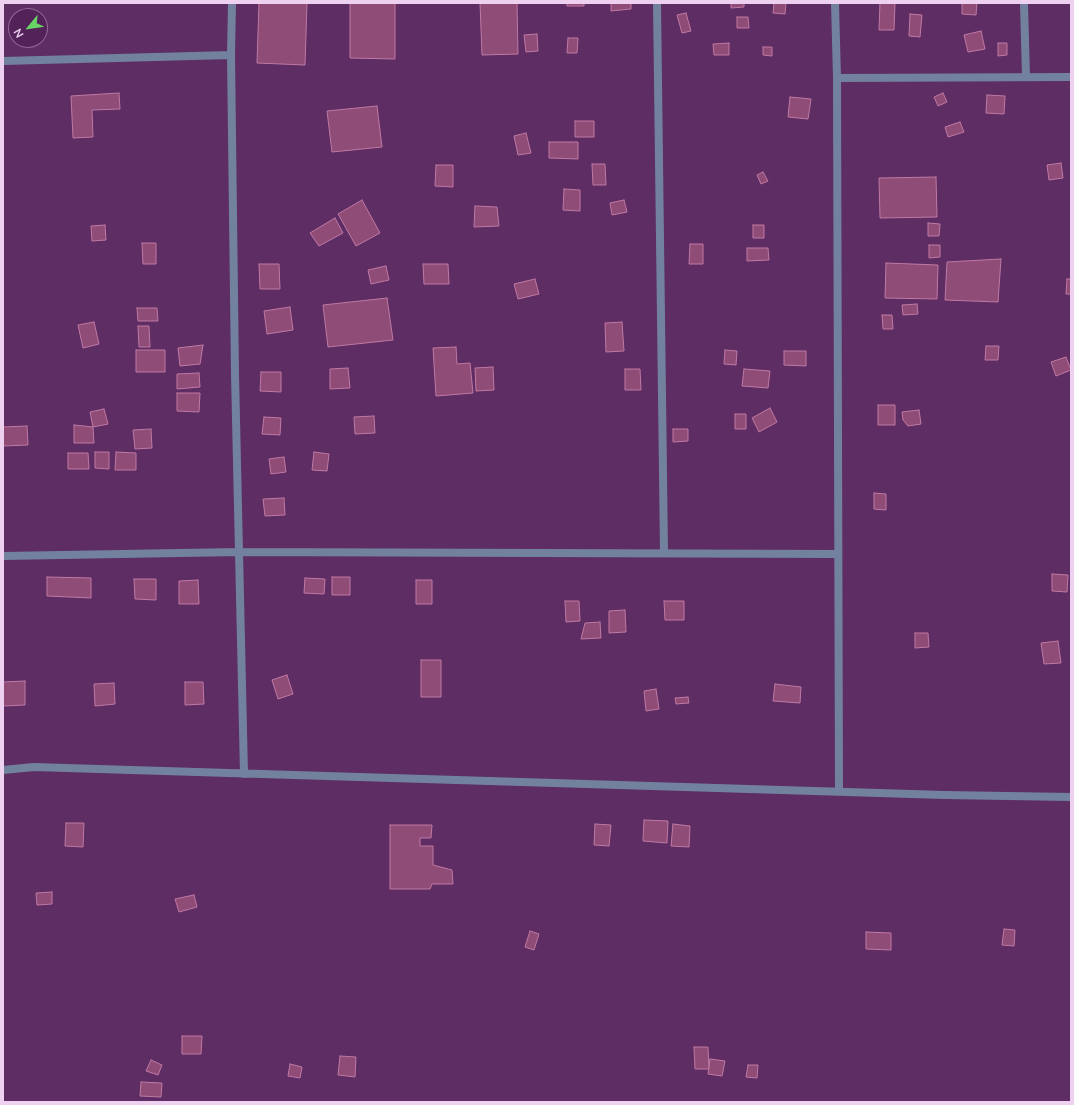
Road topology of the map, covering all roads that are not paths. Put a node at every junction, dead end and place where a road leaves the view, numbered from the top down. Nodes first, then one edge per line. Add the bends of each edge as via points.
1 (232, 3) edge
2 (657, 3) edge
3 (835, 3) edge
4 (1024, 3) edge
5 (231, 55) junction
6 (3, 61) edge
7 (1026, 77) junction
8 (1071, 77) edge
9 (837, 78) junction
10 (239, 552) junction
11 (664, 553) junction
12 (838, 554) junction
13 (3, 556) edge
14 (3, 770) edge
15 (244, 774) junction
16 (839, 791) junction
17 (1071, 798) edge

1 - 5 street
2 - 11 street
3 - 9 street
4 - 7 street
5 - 6 street
5 - 10 street
7 - 8 street
7 - 9 street
9 - 12 street
10 - 11 street
10 - 13 street
10 - 15 street
11 - 12 street
12 - 16 street
14 - 15 street via 34,767
15 - 16 street
16 - 17 street

